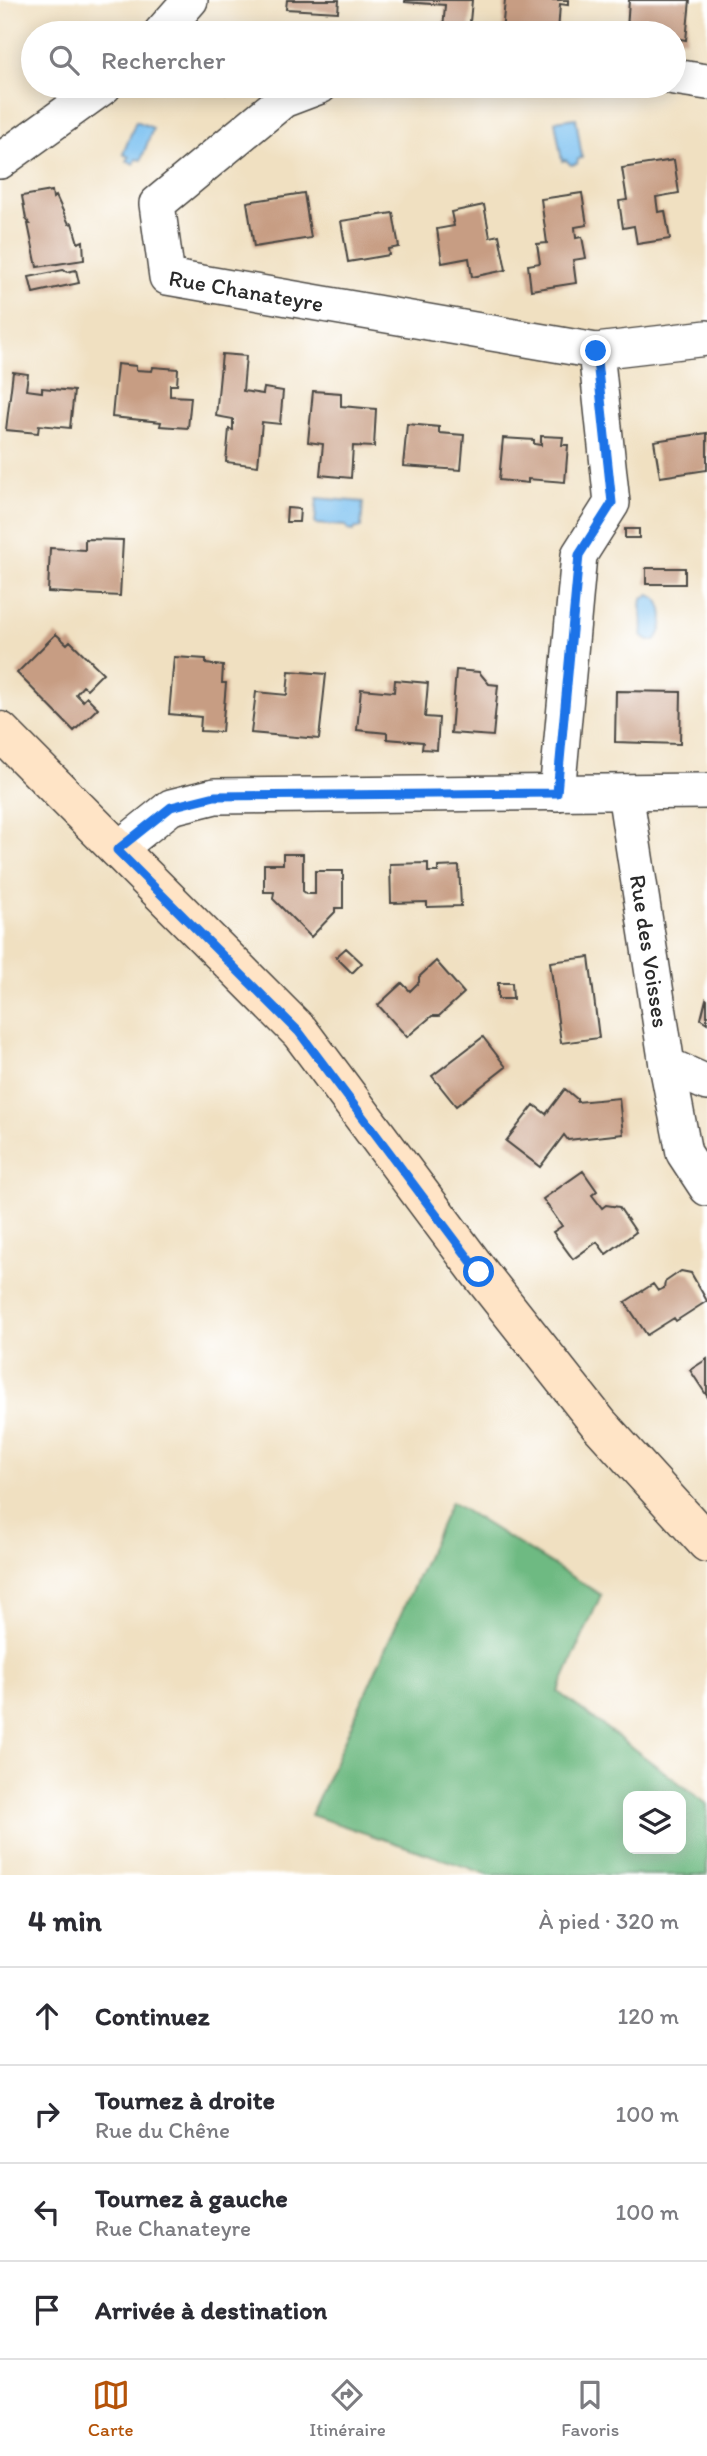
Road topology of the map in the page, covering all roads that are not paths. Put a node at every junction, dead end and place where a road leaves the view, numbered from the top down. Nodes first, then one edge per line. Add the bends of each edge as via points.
1 (190, 0) edge
2 (172, 21) edge
3 (686, 79) edge
4 (707, 82) edge
5 (87, 98) edge
6 (288, 98) edge
7 (0, 161) edge
8 (707, 338) edge
9 (596, 351) junction
10 (0, 731) edge
11 (707, 791) edge
12 (625, 792) junction
13 (557, 793) junction
14 (117, 850) junction
15 (667, 1065) junction
16 (707, 1083) edge
17 (707, 1188) edge
18 (707, 1543) edge

1 - 2 street
3 - 4 street
5 - 7 street
6 - 9 street, Rue Chanateyre via 157,204 167,276
8 - 9 street, Rue Chanateyre
9 - 13 street via 612,503 579,555
10 - 14 main road
11 - 12 street
12 - 13 street
12 - 15 street, Rue des Voisses
13 - 14 street via 215,796 171,807
14 - 18 main road via 299,1032 599,1424
15 - 16 street
15 - 17 street, Rue des Voisses via 684,1153

